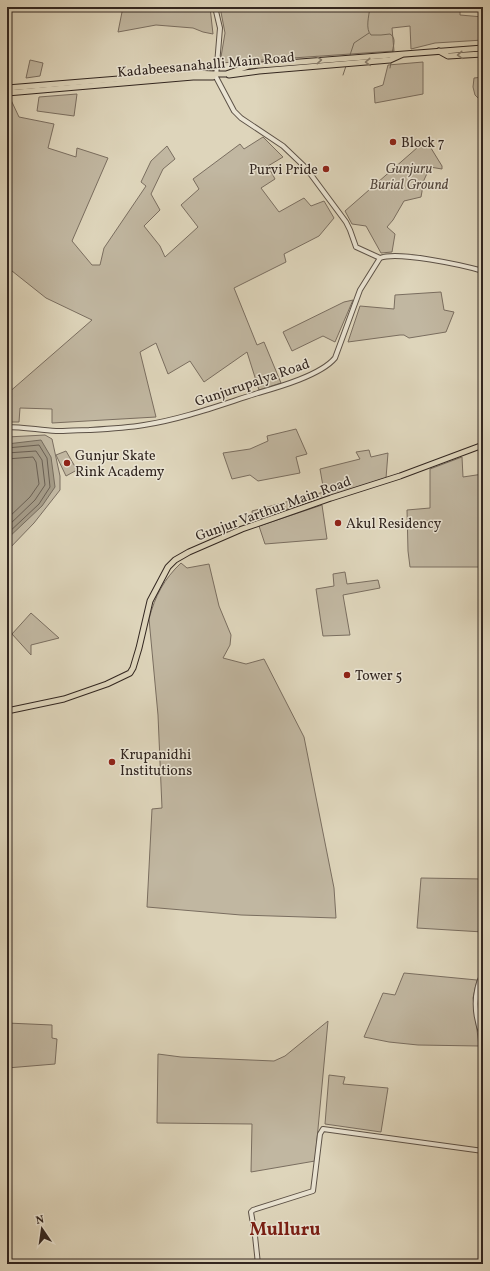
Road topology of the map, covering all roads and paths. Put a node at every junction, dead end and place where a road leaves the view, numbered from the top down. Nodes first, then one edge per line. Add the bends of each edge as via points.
1 (215, 7) edge
2 (483, 48) edge
3 (438, 51) junction
4 (483, 54) edge
5 (216, 75) junction
6 (7, 88) edge
7 (7, 93) edge
8 (380, 258) junction
9 (483, 271) edge
10 (7, 428) edge
11 (483, 445) edge
12 (7, 711) edge
13 (483, 973) edge
14 (483, 1038) edge
15 (483, 1151) edge
16 (258, 1264) edge

1 - 5 street via 220,28
2 - 3 main road, Kadabeesanahalli Main Road
4 -> 3 main road, Kadabeesanahalli Main Road via 448,56
3 - 5 main road, Kadabeesanahalli Main Road via 249,66
5 - 6 main road, Kadabeesanahalli Main Road via 193,73
5 - 7 main road, Kadabeesanahalli Main Road
5 - 8 street via 234,111 283,146 306,168 346,222 356,247
8 - 9 street via 390,256 424,259
8 - 10 street, Gunjurupalya Road via 360,290 335,358 327,367 315,373 278,388 180,418 143,426 56,431
11 - 12 main road, Gunjur Varthur Main Road via 242,529 189,552 168,567 150,601 130,673 64,699
13 - 14 street via 475,1002
15 - 16 street via 323,1129 320,1134 313,1191 250,1212

